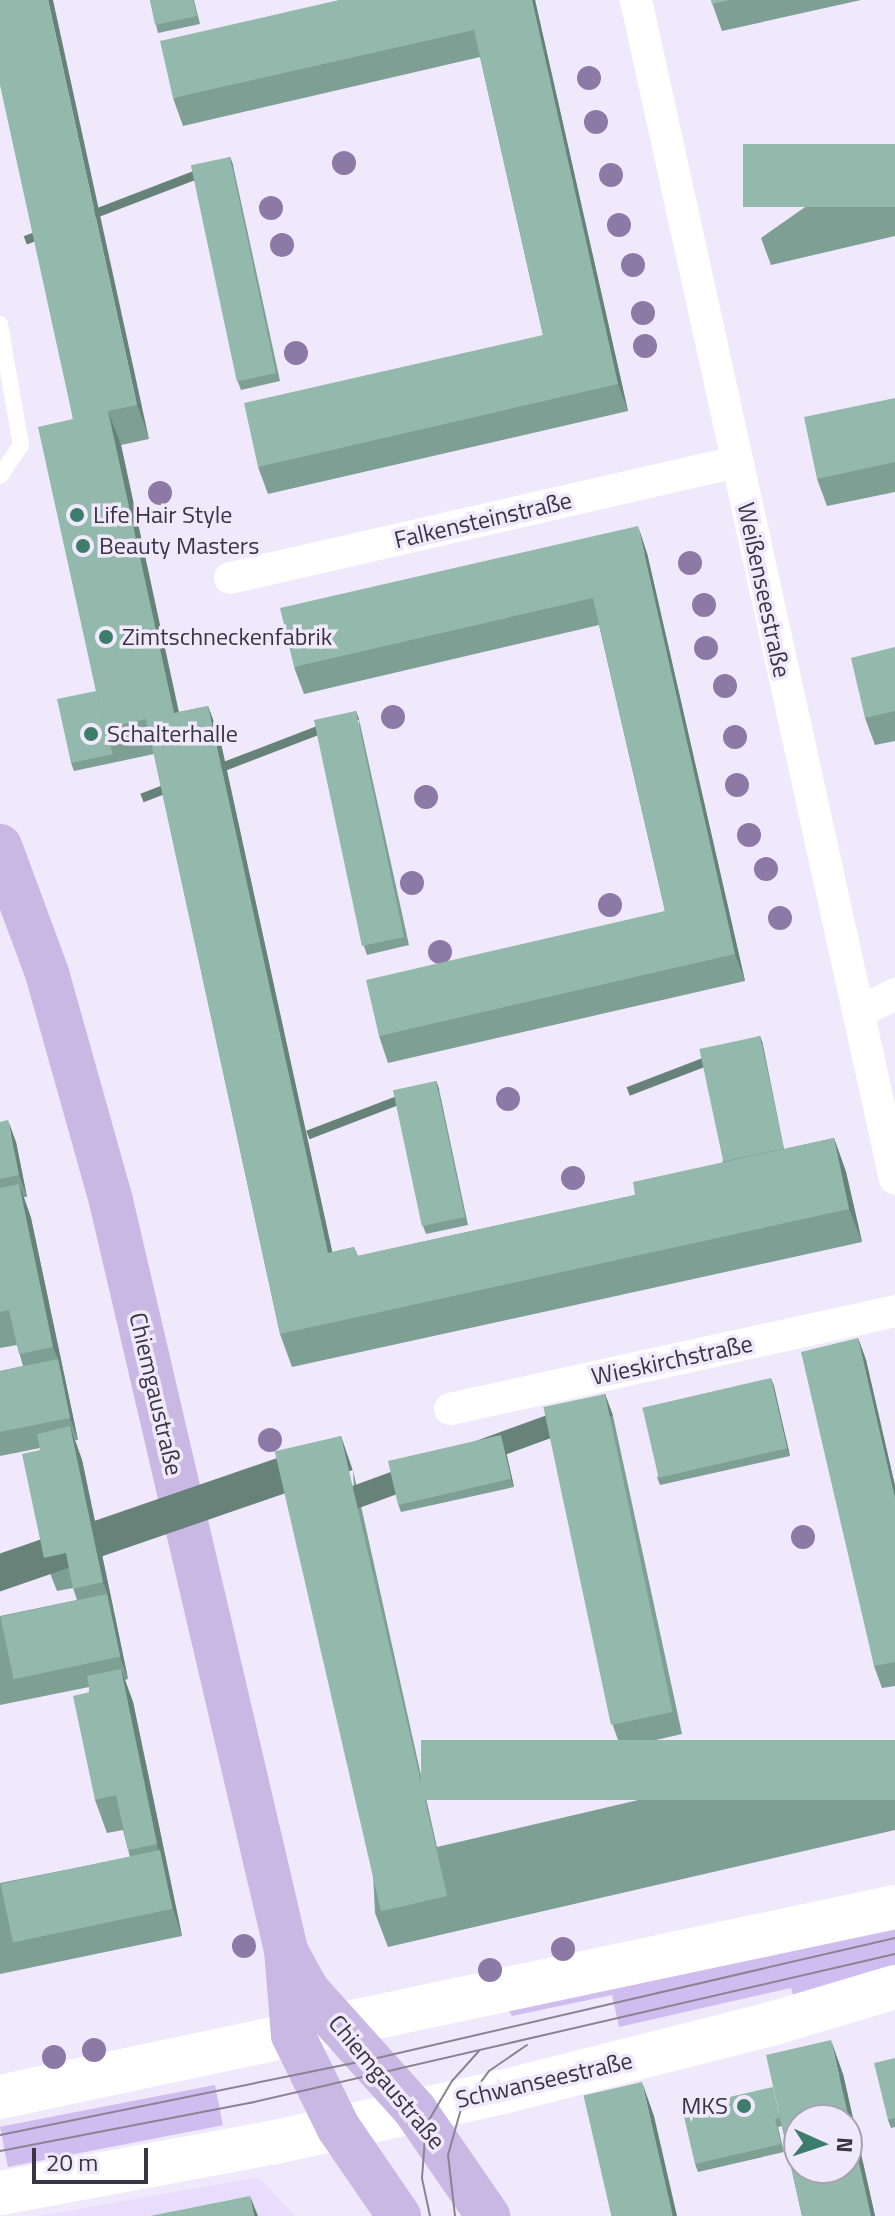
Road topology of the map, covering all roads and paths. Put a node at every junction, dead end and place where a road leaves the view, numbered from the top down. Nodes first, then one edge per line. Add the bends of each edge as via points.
1 (636, 0) edge
2 (0, 324) edge
3 (736, 462) junction
4 (0, 476) edge
5 (230, 578) dead end
6 (0, 846) edge
7 (895, 994) edge
8 (858, 1013) junction
9 (895, 1179) edge
10 (895, 1311) edge
11 (450, 1409) dead end
12 (895, 1907) edge
13 (286, 1950) junction
14 (895, 1987) edge
15 (343, 2025) junction
16 (293, 2035) junction
17 (0, 2097) edge
18 (415, 2110) junction
19 (338, 2127) junction
20 (0, 2193) edge
21 (399, 2216) edge
22 (488, 2216) edge

1 - 3 street, Weißenseestraße
2 - 4 lane via 21,445
3 - 5 street, Falkensteinstraße
3 - 8 street, Weißenseestraße
6 - 13 main road, Chiemgaustraße via 47,973 111,1201
7 - 8 street
8 - 9 street, Weißenseestraße
10 - 11 street, Wieskirchstraße
12 - 15 main road
13 - 15 main road, Chiemgaustraße via 308,1991
13 - 16 main road, Chiemgaustraße
14 - 18 main road, Schwanseestraße via 774,2023
15 - 16 main road
15 - 18 main road, Chiemgaustraße
16 - 17 main road
16 - 19 main road, Chiemgaustraße
18 - 19 main road, Schwanseestraße
18 - 22 main road, Chiemgaustraße
19 - 20 main road, Schwanseestraße
19 - 21 main road, Chiemgaustraße

